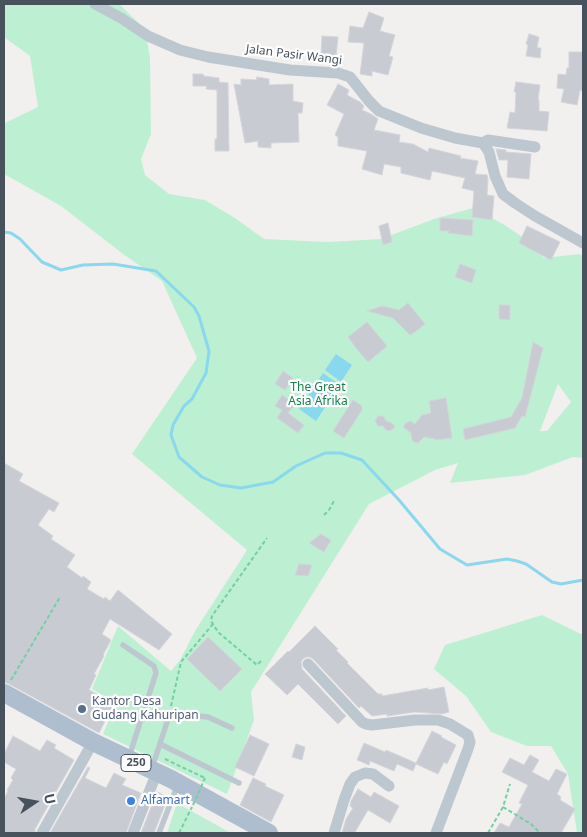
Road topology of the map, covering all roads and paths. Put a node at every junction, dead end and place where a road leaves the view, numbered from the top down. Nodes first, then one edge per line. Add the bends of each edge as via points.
1 (94, 4) edge
2 (483, 143) junction
3 (535, 147) dead end
4 (583, 243) edge
5 (334, 502) dead end
6 (324, 515) dead end
7 (267, 538) dead end
8 (60, 597) dead end
9 (213, 624) junction
10 (123, 645) dead end
11 (261, 661) dead end
12 (308, 664) dead end
13 (4, 693) edge
14 (169, 716) junction
15 (232, 728) dead end
16 (93, 742) junction
17 (160, 744) junction
18 (128, 759) junction
19 (154, 766) junction
20 (183, 777) junction
21 (239, 783) dead end
22 (510, 784) dead end
23 (389, 786) dead end
24 (503, 808) junction
25 (42, 833) edge
26 (133, 833) edge
27 (159, 833) edge
28 (179, 833) edge
29 (269, 833) edge
30 (334, 833) edge
31 (436, 833) edge
32 (488, 833) edge
33 (540, 833) edge

1 - 2 street, Jalan Pasir Wangi via 148,36 180,50 290,70 350,76 379,110 421,128
2 - 3 street, Jalan Pasir Wangi via 488,140
2 - 4 street via 503,194
5 - 6 path
7 - 9 path via 212,616
8 - 13 path
9 - 11 path via 257,665
9 - 14 path via 182,662
10 - 18 lane via 154,666 156,673
12 - 31 street via 366,724 438,720 468,735 468,749
13 - 16 main road, 250
14 - 15 lane via 208,716
14 - 17 lane
16 - 18 main road, 250
16 - 25 street
17 - 19 lane
17 - 21 lane
18 - 19 main road, 250
19 - 20 main road, 250
19 - 20 path
19 - 26 street
20 - 27 lane
20 - 28 path, bridge via 205,778
20 - 29 main road, 250
22 - 24 path
23 - 30 street via 373,774 355,777
24 - 32 path
24 - 33 path

